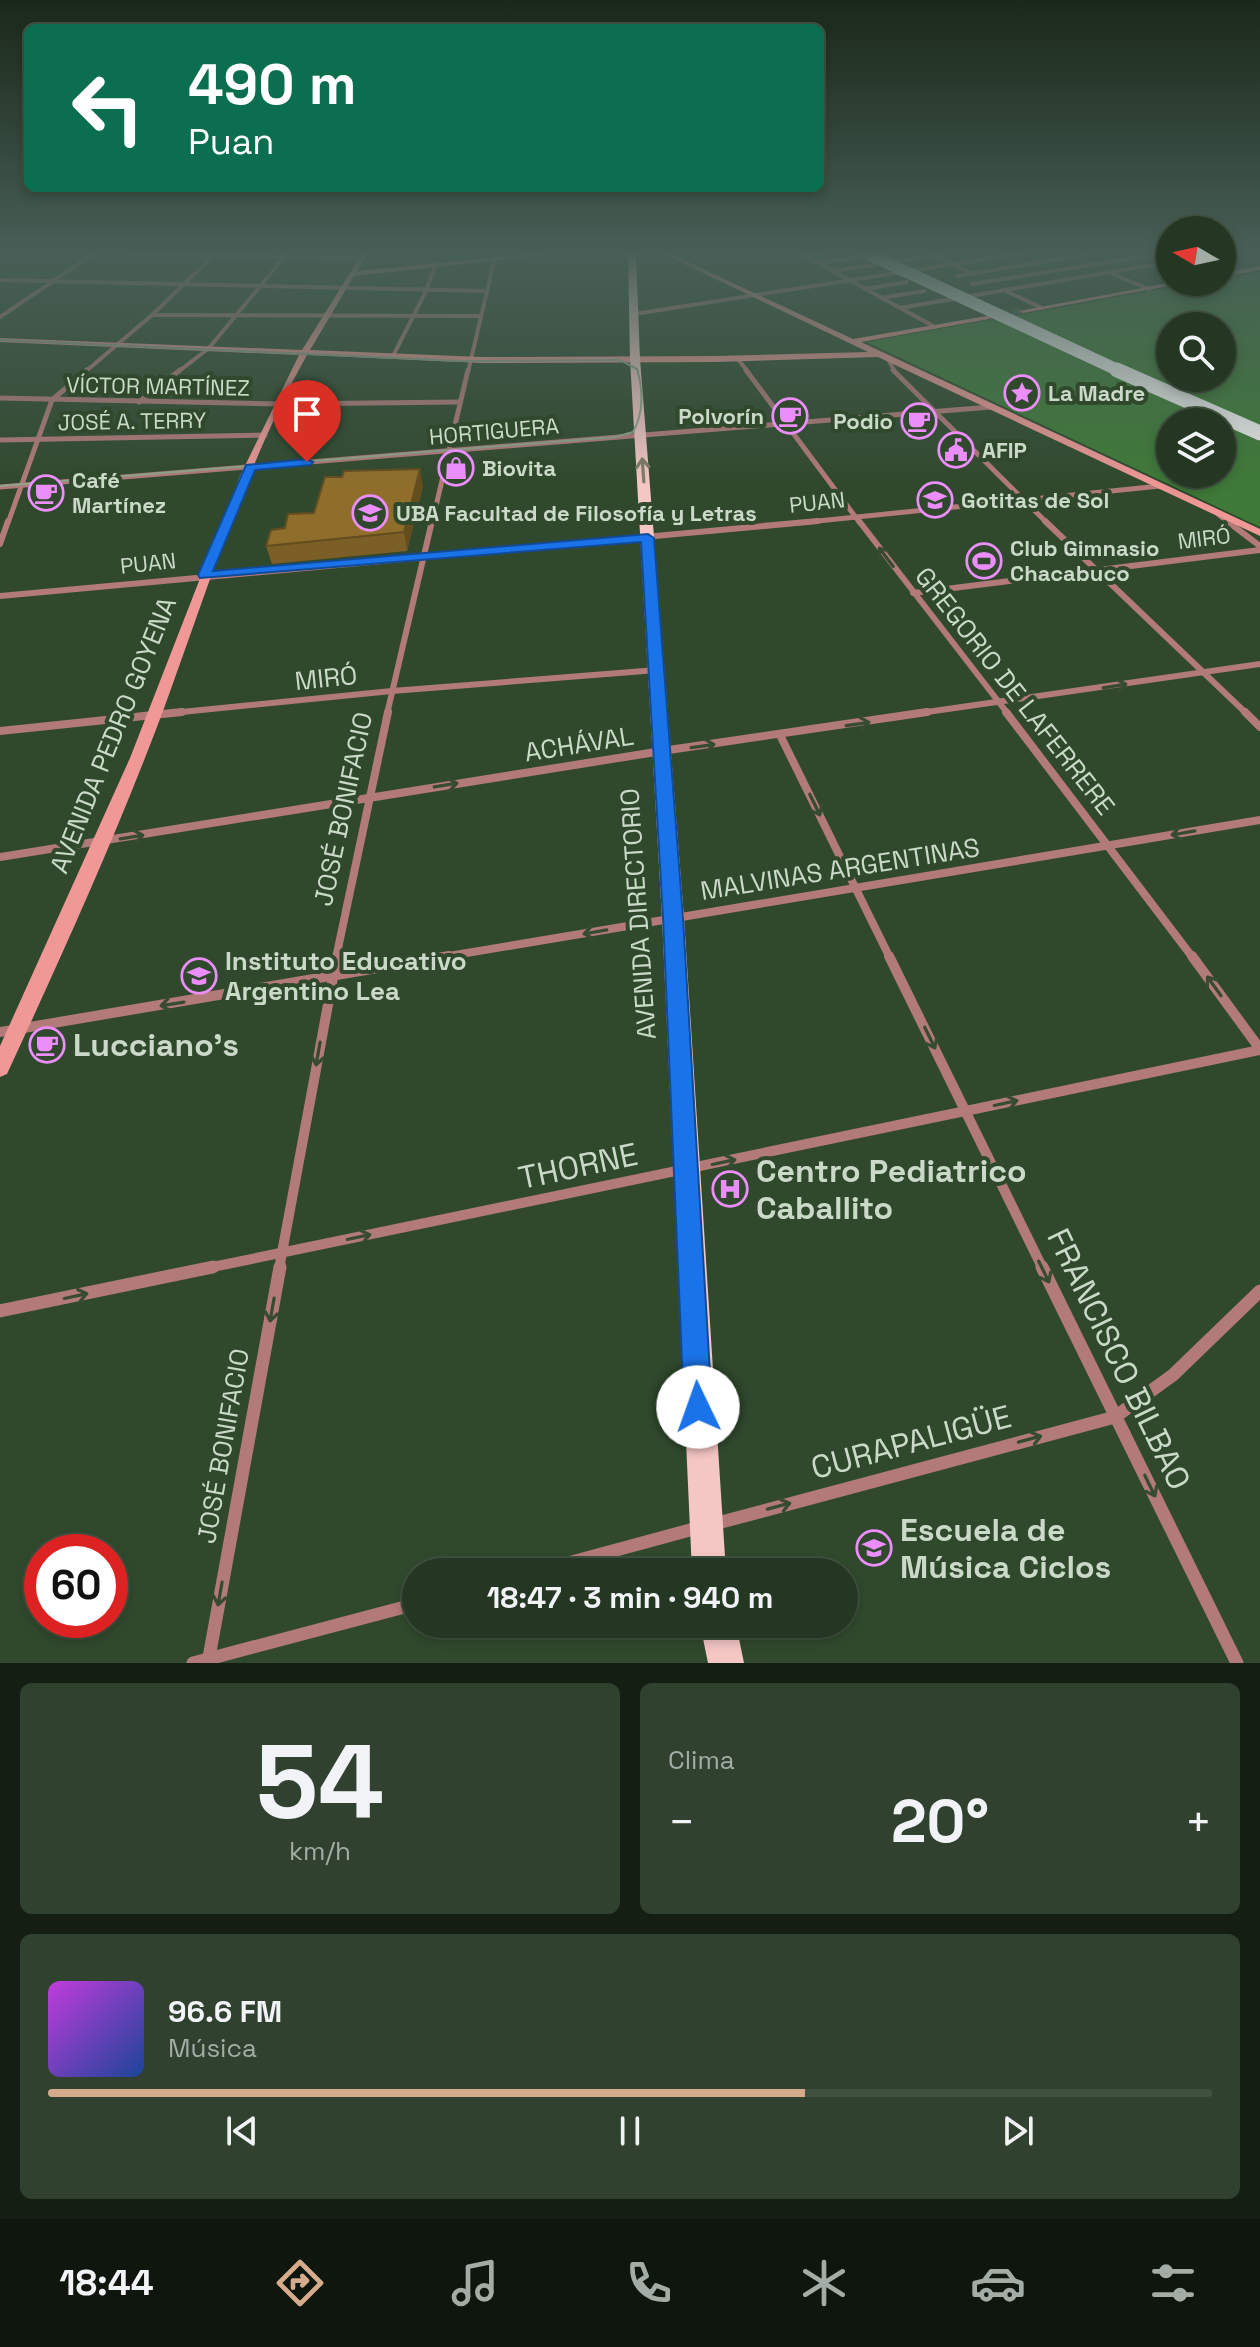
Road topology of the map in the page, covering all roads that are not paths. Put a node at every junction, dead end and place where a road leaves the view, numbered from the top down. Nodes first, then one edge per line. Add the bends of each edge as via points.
1 (134, 331) edge
2 (223, 331) edge
3 (317, 331) edge
4 (405, 331) edge
5 (476, 331) edge
6 (634, 331) edge
7 (831, 331) edge
8 (914, 331) edge
9 (1032, 331) tunnel mouth
10 (1059, 331) edge
11 (0, 340) edge
12 (853, 341) junction
13 (839, 343) dead end
14 (119, 344) junction
15 (824, 345) dead end
16 (209, 348) junction
17 (304, 352) junction
18 (883, 355) junction
19 (393, 356) junction
20 (737, 358) junction
21 (469, 359) junction
22 (635, 359) junction
23 (0, 398) edge
24 (52, 400) junction
25 (139, 402) junction
26 (459, 402) junction
27 (279, 404) junction
28 (991, 407) junction
29 (934, 411) junction
30 (1260, 421) edge
31 (785, 423) junction
32 (1260, 433) edge
33 (265, 435) junction
34 (640, 435) junction
35 (40, 439) junction
36 (0, 440) edge
37 (448, 450) junction
38 (250, 467) junction
39 (1156, 484) edge
40 (22, 485) junction
41 (1156, 486) edge
42 (0, 487) edge
43 (1164, 488) edge
44 (1023, 500) junction
45 (1217, 513) junction
46 (855, 516) junction
47 (1260, 533) edge
48 (648, 538) junction
49 (0, 544) edge
50 (1260, 548) edge
51 (424, 557) junction
52 (1093, 569) junction
53 (204, 575) junction
54 (913, 593) junction
55 (0, 596) edge
56 (1260, 664) edge
57 (657, 670) junction
58 (1202, 672) junction
59 (392, 691) junction
60 (1002, 703) junction
61 (154, 716) junction
62 (1260, 727) edge
63 (0, 731) edge
64 (780, 735) junction
65 (662, 751) junction
66 (369, 798) junction
67 (1260, 820) edge
68 (99, 843) junction
69 (1111, 846) junction
70 (0, 857) edge
71 (857, 889) junction
72 (673, 918) junction
73 (332, 978) junction
74 (9, 1030) edge
75 (1260, 1050) edge
76 (0, 1068) edge
77 (966, 1111) junction
78 (686, 1170) junction
79 (283, 1253) junction
80 (1260, 1291) edge
81 (0, 1311) edge
82 (1115, 1417) junction
83 (704, 1526) junction
84 (586, 1558) edge
85 (707, 1558) edge
86 (402, 1608) edge
87 (721, 1638) edge
88 (203, 1662) edge
89 (726, 1663) edge
90 (1237, 1663) edge

1 - 14 street
2 - 16 street
3 - 17 street, AVENIDA PEDRO GOYENA
4 - 19 street
5 - 21 street, JOSÉ BONIFACIO
6 - 22 main road, AVENIDA DIRECTORIO
7 - 12 street
8 - 12 street
9 - 32 highway, bridge
10 - 30 highway
11 - 14 street
12 - 13 street
12 - 18 street
14 - 16 street
14 - 24 street
15 - 20 street
16 - 17 street
16 - 25 street
17 - 19 street
17 - 27 street, AVENIDA PEDRO GOYENA
18 - 20 street
18 - 28 street
18 - 29 street
19 - 21 street
20 - 22 street
20 - 31 street, GREGORIO DE LAFERRERE
21 - 22 street
21 - 26 street, JOSÉ BONIFACIO
22 - 34 main road, AVENIDA DIRECTORIO
23 - 24 street, VÍCTOR MARTÍNEZ
24 - 25 street, VÍCTOR MARTÍNEZ
24 - 35 street
25 - 27 street, VÍCTOR MARTÍNEZ
26 - 27 street, VÍCTOR MARTÍNEZ
26 - 37 street, JOSÉ BONIFACIO
27 - 33 street, AVENIDA PEDRO GOYENA
28 - 29 street, HORTIGUERA
28 - 39 street
29 - 31 street, HORTIGUERA
29 - 44 street
31 - 34 street, HORTIGUERA
31 - 46 street, GREGORIO DE LAFERRERE
33 - 35 street, JOSÉ A. TERRY
33 - 38 street, AVENIDA PEDRO GOYENA
34 - 37 street, HORTIGUERA
48 -> 34 main road, AVENIDA DIRECTORIO
35 - 36 street, JOSÉ A. TERRY
35 - 40 street
37 - 38 street, HORTIGUERA
37 - 51 street, JOSÉ BONIFACIO
38 - 40 street, HORTIGUERA
38 - 53 street, AVENIDA PEDRO GOYENA
40 - 42 street, HORTIGUERA
40 - 49 street
41 - 44 street, PUAN
43 - 45 street
44 - 46 street, PUAN
44 - 52 street
45 - 47 street
45 - 50 street
46 - 48 street, PUAN
54 -> 46 street, GREGORIO DE LAFERRERE
48 - 51 street, PUAN
48 - 57 main road, AVENIDA DIRECTORIO
50 - 52 street, MIRÓ
51 - 53 street, PUAN
51 - 59 street, JOSÉ BONIFACIO
52 - 54 street, MIRÓ
52 - 58 street
53 - 55 street, PUAN
53 - 61 street, AVENIDA PEDRO GOYENA
54 - 60 street, GREGORIO DE LAFERRERE
56 - 58 street, ACHÁVAL
57 - 59 street, MIRÓ
57 - 65 main road, AVENIDA DIRECTORIO
60 -> 58 street, ACHÁVAL
58 - 62 street
59 - 61 street, MIRÓ
59 - 66 street, JOSÉ BONIFACIO
64 -> 60 street, ACHÁVAL
60 - 69 street, GREGORIO DE LAFERRERE
61 - 63 street, MIRÓ
61 - 68 street, AVENIDA PEDRO GOYENA
65 -> 64 street, ACHÁVAL
64 -> 71 street, FRANCISCO BILBAO
66 -> 65 street, ACHÁVAL
65 - 72 main road, AVENIDA DIRECTORIO
68 -> 66 street, ACHÁVAL
66 - 73 street, JOSÉ BONIFACIO
67 -> 69 street, MALVINAS ARGENTINAS
68 - 70 street, ACHÁVAL
68 - 74 street, AVENIDA PEDRO GOYENA
69 - 71 street, MALVINAS ARGENTINAS
75 -> 69 street, GREGORIO DE LAFERRERE
71 - 72 street, MALVINAS ARGENTINAS
71 -> 77 street, FRANCISCO BILBAO
72 -> 73 street, MALVINAS ARGENTINAS
72 - 78 main road, AVENIDA DIRECTORIO
73 -> 74 street, MALVINAS ARGENTINAS
73 -> 79 street, JOSÉ BONIFACIO
74 - 76 street, AVENIDA PEDRO GOYENA
77 -> 75 street, THORNE
78 -> 77 street, THORNE
77 -> 82 street, FRANCISCO BILBAO
79 -> 78 street, THORNE
78 - 83 main road, AVENIDA DIRECTORIO
81 -> 79 street, THORNE
79 -> 88 street, JOSÉ BONIFACIO
80 - 82 street, CURAPALIGÜE via 1165,1383
83 -> 82 street, CURAPALIGÜE
82 -> 90 street, FRANCISCO BILBAO
83 - 84 street, CURAPALIGÜE
83 - 85 main road, AVENIDA DIRECTORIO
86 - 88 street
87 - 89 main road

